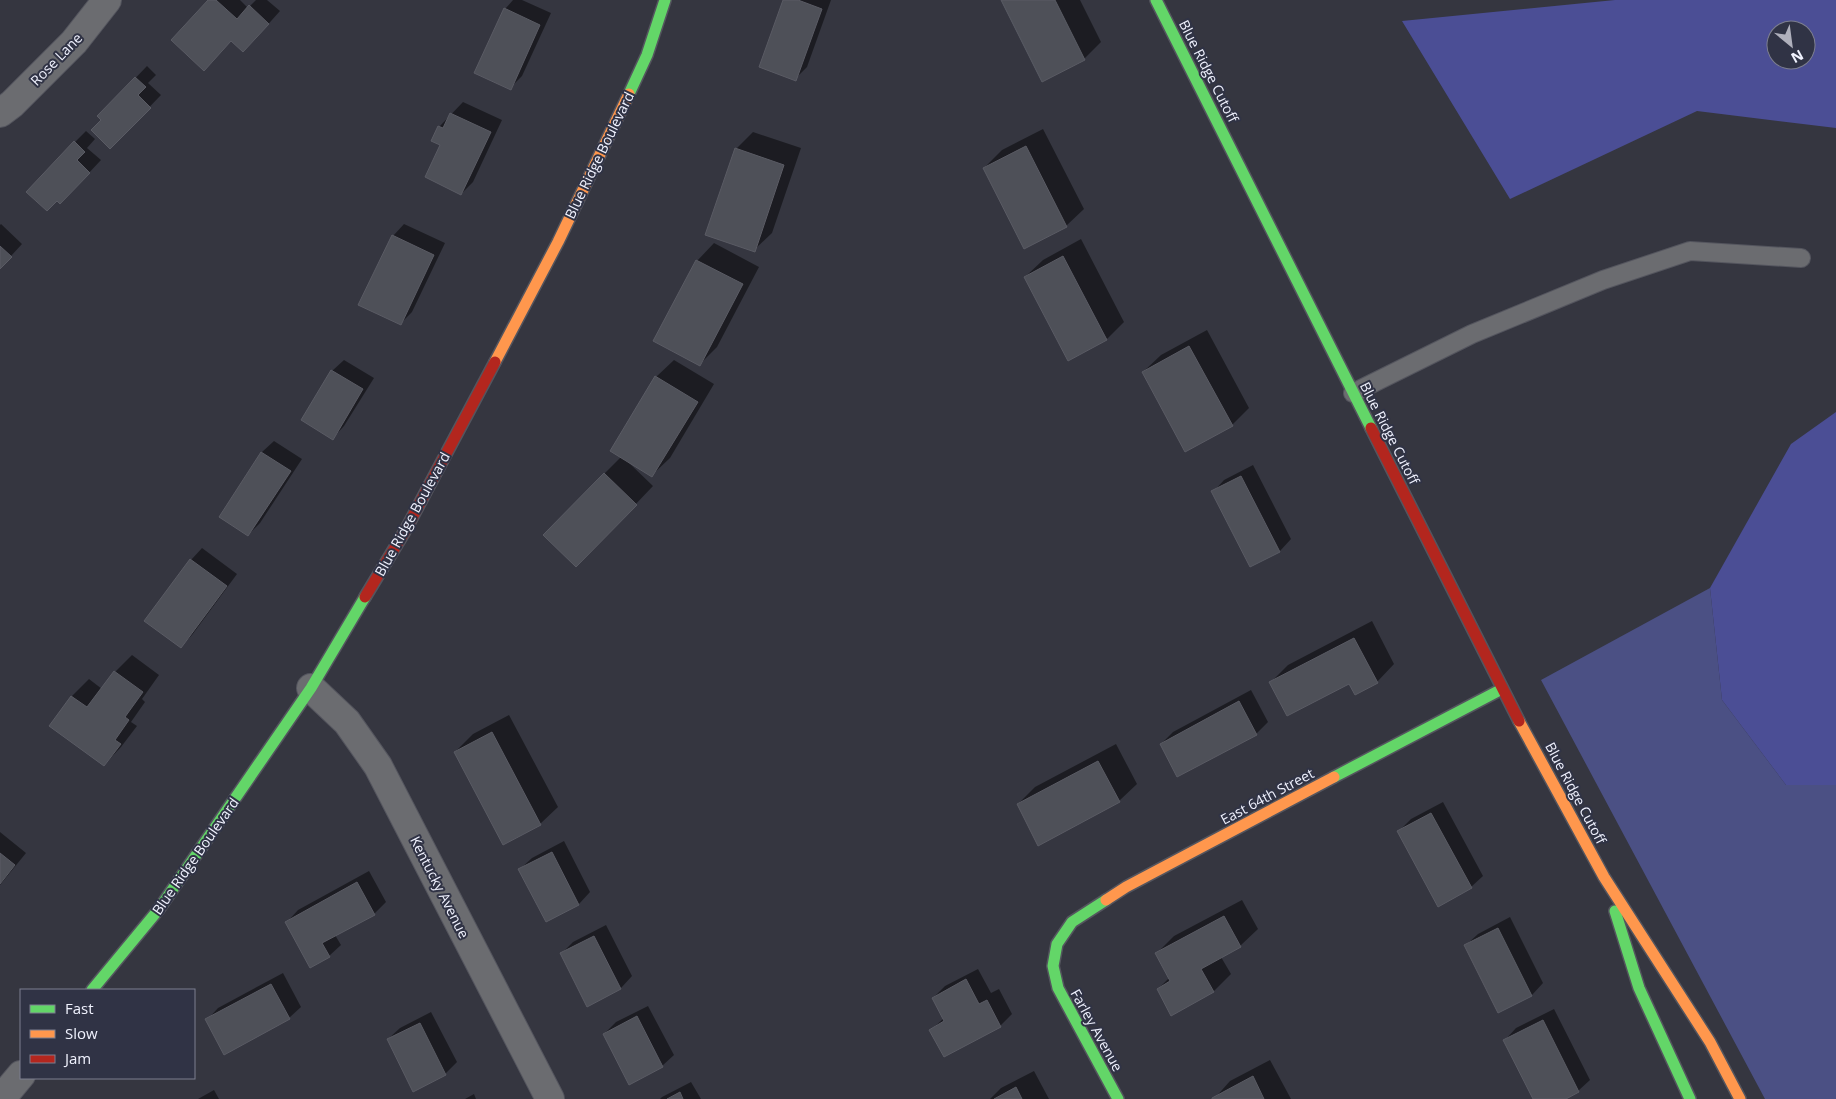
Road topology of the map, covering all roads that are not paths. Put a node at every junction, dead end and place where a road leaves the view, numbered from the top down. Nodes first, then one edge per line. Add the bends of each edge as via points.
1 (107, 0) edge
2 (665, 0) edge
3 (1156, 0) edge
4 (0, 112) edge
5 (1801, 258) dead end
6 (1353, 393) junction
7 (311, 688) junction
8 (1502, 689) junction
9 (1604, 877) junction
10 (1057, 944) joint
11 (93, 989) edge
12 (20, 1076) edge
13 (1, 1099) edge
14 (550, 1099) edge
15 (1118, 1099) edge
16 (1690, 1099) edge
17 (1740, 1099) edge

1 - 4 street, Rose Lane via 74,42
2 - 7 street, Blue Ridge Boulevard via 647,55 558,242 405,531
3 - 6 street, Blue Ridge Cutoff
5 - 6 lane via 1690,251 1603,280 1472,334
6 - 8 street, Blue Ridge Cutoff
7 - 11 street, Blue Ridge Boulevard via 159,909
7 - 14 street, Kentucky Avenue via 347,722 378,766
8 - 9 street, Blue Ridge Cutoff
8 - 10 street, East 64th Street via 1126,887 1072,922
9 - 16 street, Blue Ridge Cutoff via 1639,988
9 - 17 street, Blue Ridge Cutoff via 1710,1042
10 - 15 street, Farley Avenue via 1053,966 1058,988
12 - 13 street

